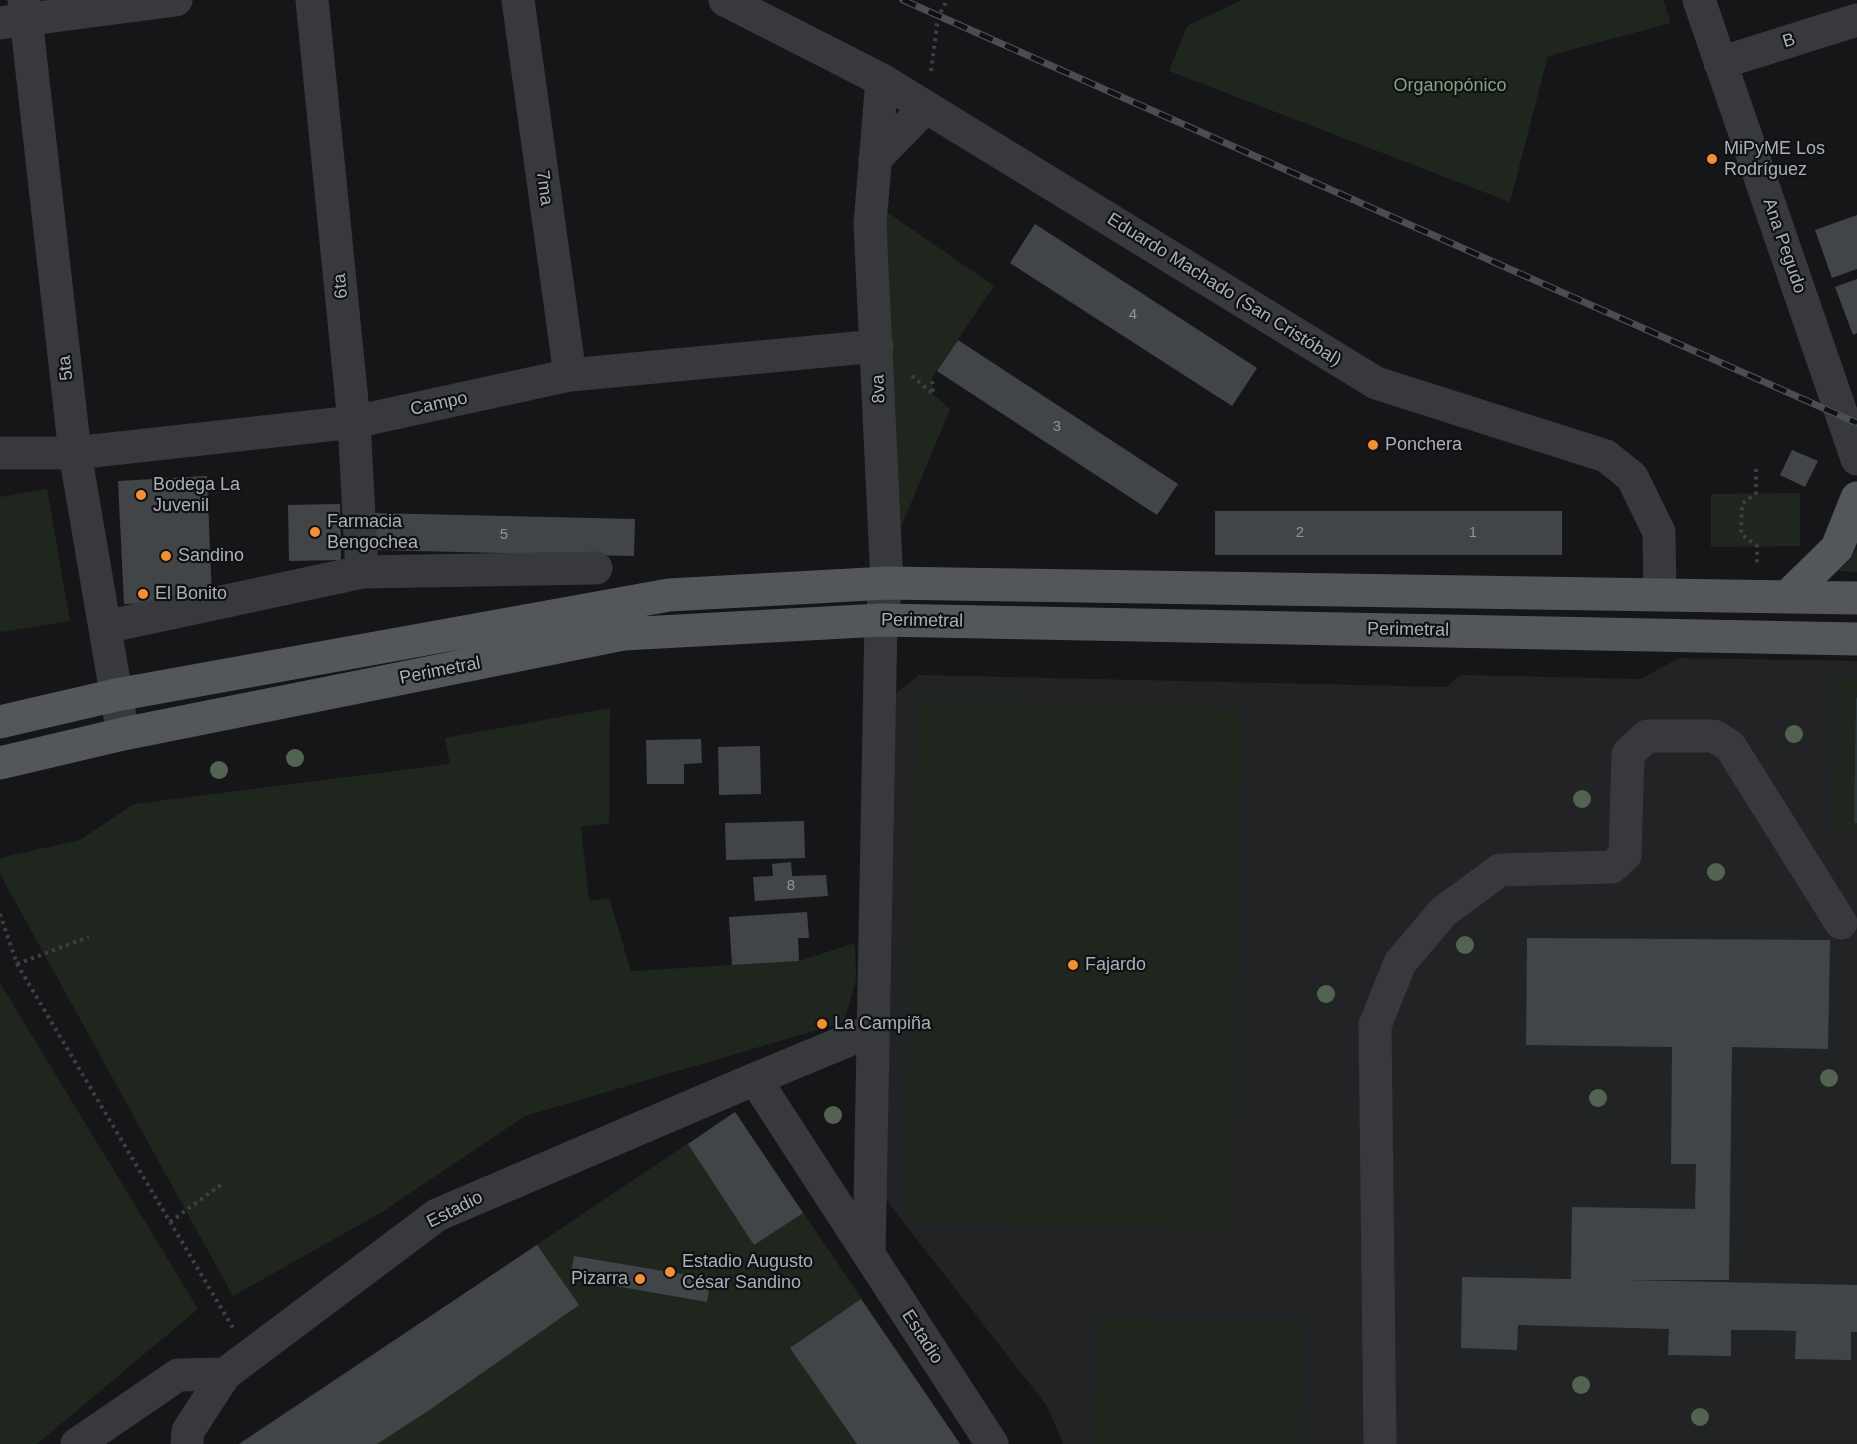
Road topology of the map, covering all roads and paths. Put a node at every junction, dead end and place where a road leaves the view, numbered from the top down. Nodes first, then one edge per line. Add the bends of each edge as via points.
1 (176, 0) edge
2 (312, 0) edge
3 (518, 0) edge
4 (725, 0) edge
5 (947, 0) edge
6 (1699, 0) edge
7 (17, 14) edge
8 (1857, 20) edge
9 (1720, 63) junction
10 (882, 81) junction
11 (926, 107) junction
12 (875, 159) junction
13 (878, 346) junction
14 (570, 375) junction
15 (354, 422) junction
16 (0, 453) edge
17 (75, 453) junction
18 (1857, 459) edge
19 (1756, 469) dead end
20 (1857, 498) edge
21 (1757, 546) dead end
22 (596, 568) dead end
23 (362, 572) junction
24 (887, 583) junction
25 (1660, 595) junction
26 (1787, 597) junction
27 (1857, 598) edge
28 (1857, 607) edge
29 (881, 620) junction
30 (105, 627) junction
31 (1813, 638) junction
32 (1857, 639) edge
33 (116, 695) junction
34 (0, 722) edge
35 (123, 735) junction
36 (0, 763) edge
37 (0, 914) edge
38 (1841, 923) dead end
39 (89, 937) dead end
40 (17, 964) junction
41 (873, 1030) junction
42 (755, 1079) junction
43 (222, 1184) dead end
44 (171, 1222) junction
45 (869, 1255) junction
46 (214, 1296) dead end
47 (225, 1374) junction
48 (118, 1431) edge
49 (77, 1444) edge
50 (187, 1444) edge
51 (992, 1444) edge
52 (1380, 1444) edge

1 - 7 street
2 - 15 street, 6ta
3 - 14 street, 7ma
4 - 10 street, Eduardo Machado (San Cristóbal)
5 - 11 path via 938,17
6 - 9 street, Ana Pegudo
7 - 17 street, 5ta
8 - 9 street, B
9 - 18 street, Ana Pegudo
10 - 11 street, Eduardo Machado (San Cristóbal)
10 - 12 street, 8va
11 - 12 street
11 - 25 street, Eduardo Machado (San Cristóbal) via 1376,383 1606,456 1632,477 1659,532
12 - 13 street, 8va via 870,224
13 - 14 street, Campo
13 - 24 street, 8va
14 - 15 street, Campo
15 - 17 street, Campo
15 - 23 street, 6ta
16 - 17 street, Campo
17 - 30 street, 5ta
19 - 21 path via 1756,493 1742,504 1742,534
20 - 26 main road via 1837,548
22 - 23 street
23 - 30 street
24 - 25 main road, Perimetral
24 - 29 street, 8va
24 - 33 main road, Perimetral via 669,595
25 - 26 main road, Perimetral
26 - 27 main road, Perimetral
28 - 31 main road
29 - 31 main road, Perimetral
29 - 35 main road, Perimetral via 622,634
29 - 41 street, 8va
30 - 33 street, 5ta
31 - 32 main road, Perimetral
33 - 34 main road, Perimetral
33 - 35 street, 5ta
35 - 36 main road, Perimetral
37 - 40 path
38 - 52 street via 1730,746 1714,736 1647,736 1628,754 1625,855 1612,867 1500,870 1443,912 1400,963 1375,1025
39 - 40 path
40 - 44 path
41 - 42 street, Estadio
41 - 45 street, 8va
42 - 45 street, Estadio
42 - 47 street, Estadio via 437,1215
43 - 44 path
44 - 46 path
45 - 51 street, Estadio
47 - 48 street via 178,1375
47 - 50 street, Estadio via 188,1431
48 - 49 street

